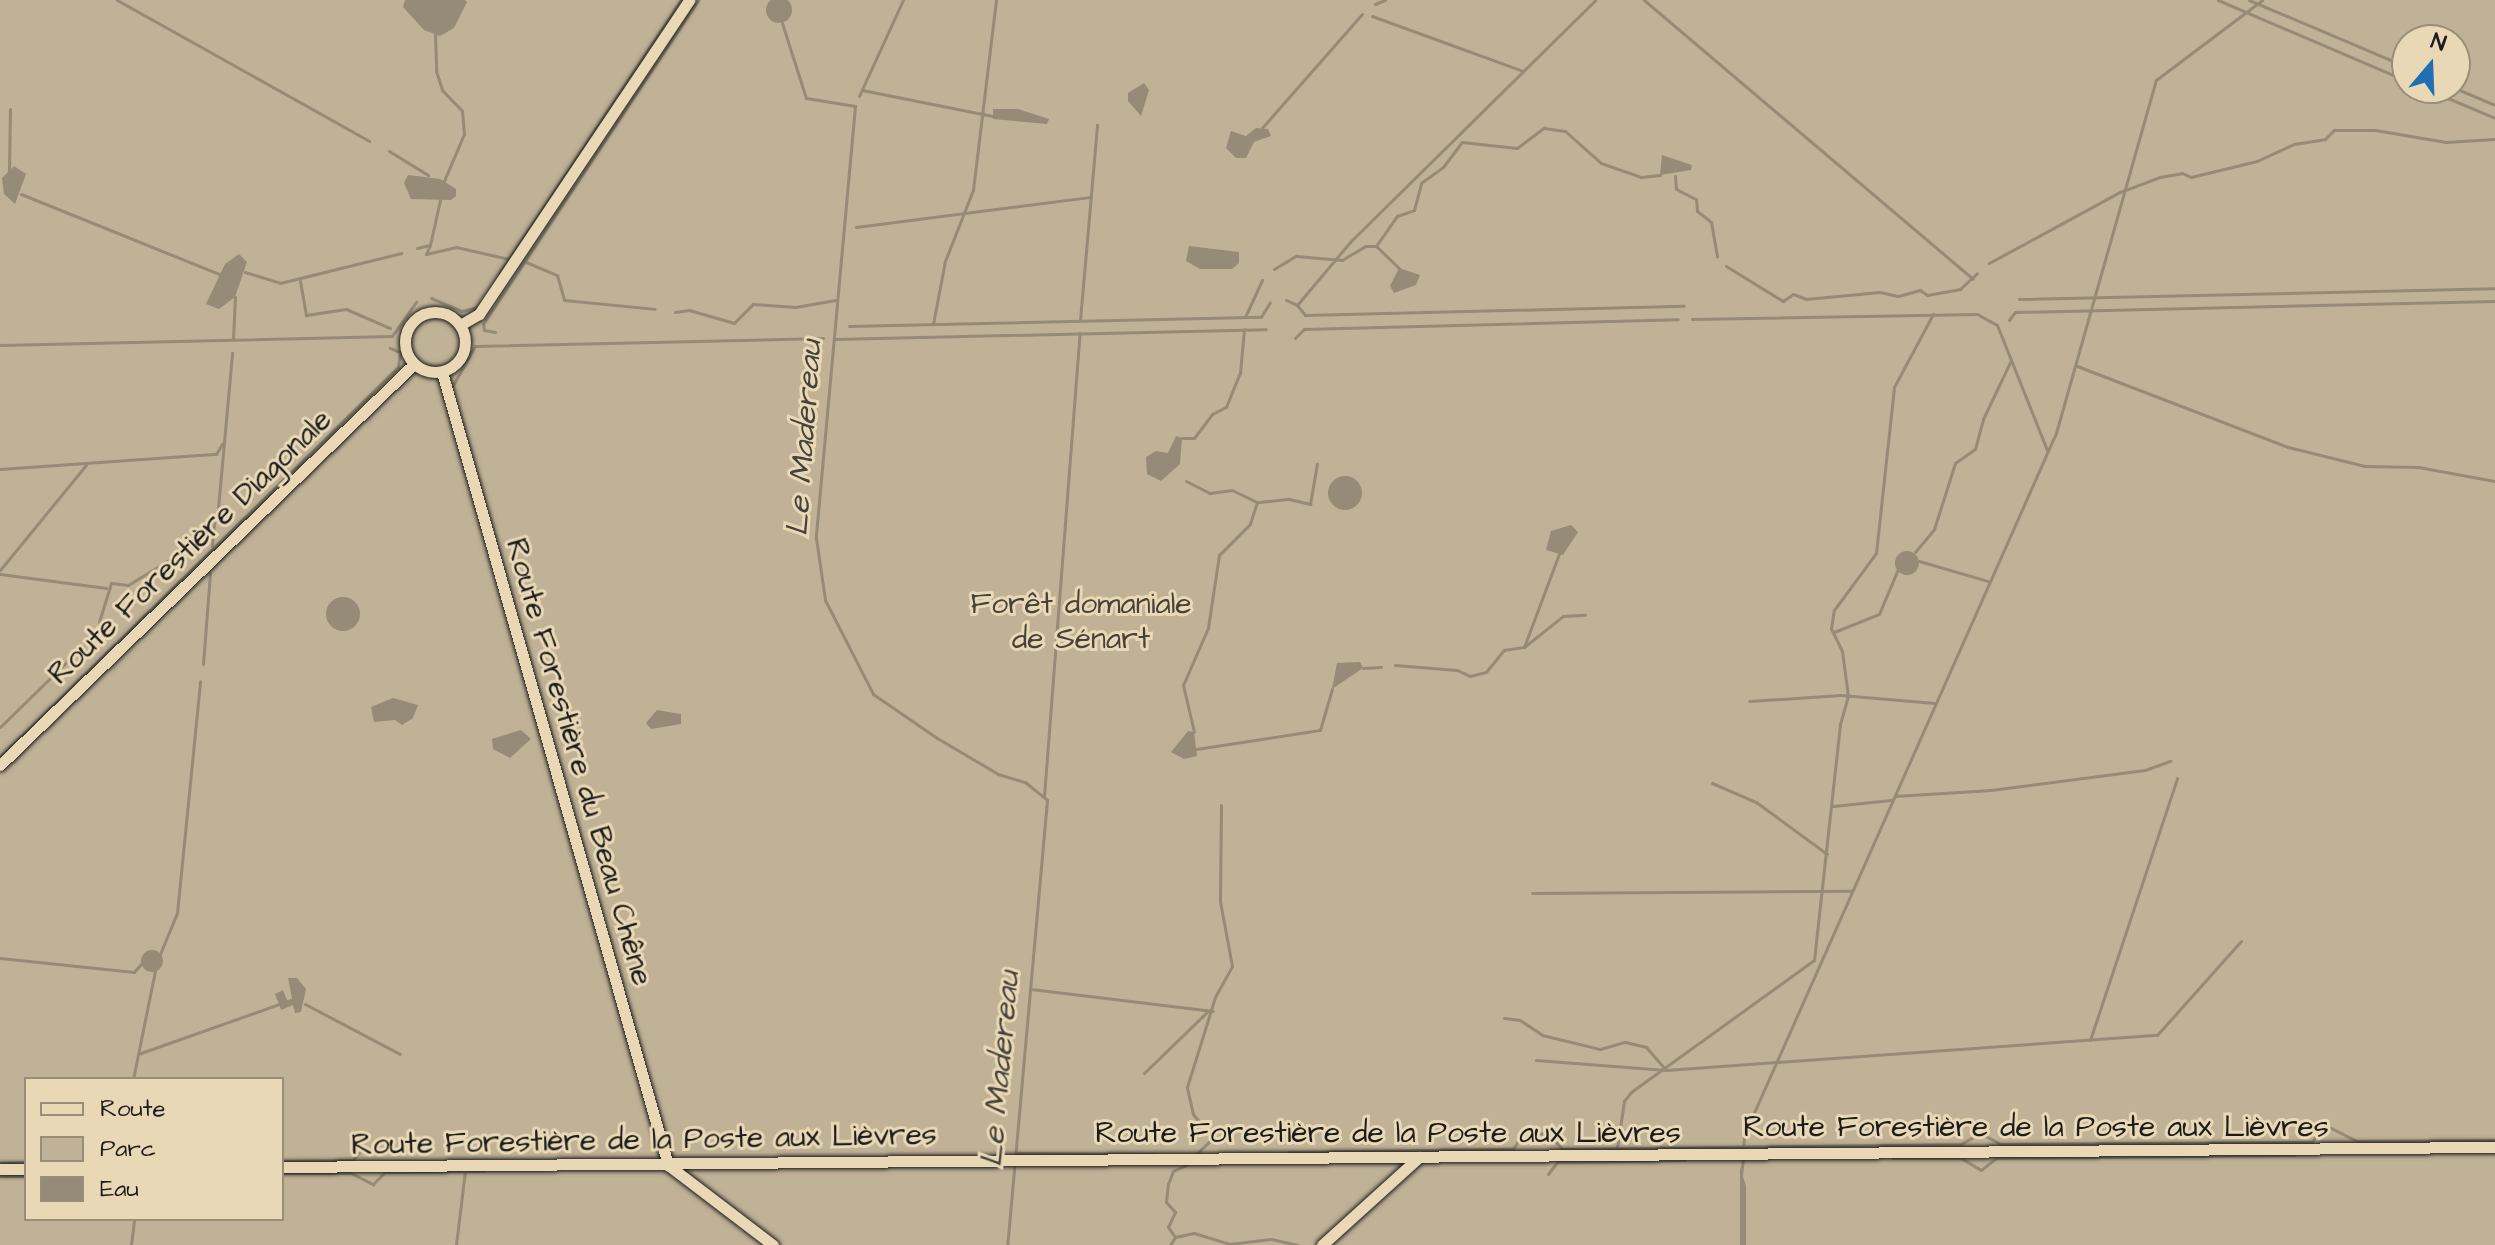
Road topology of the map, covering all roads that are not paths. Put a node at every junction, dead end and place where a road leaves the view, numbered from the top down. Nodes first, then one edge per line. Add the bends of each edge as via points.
1 (689, 0) edge
2 (460, 325) junction
3 (414, 364) junction
4 (442, 372) junction
5 (0, 765) edge
6 (2495, 1147) edge
7 (1419, 1157) junction
8 (668, 1165) junction
9 (284, 1167) edge
10 (0, 1169) edge
11 (24, 1169) edge
12 (773, 1245) edge
13 (1322, 1245) edge

1 - 2 street via 479,314
2 - 3 street via 441,313 418,317 405,338
2 - 4 street via 465,340 460,357
3 - 4 street
3 - 5 street, Route Forestière Diagonale
4 - 8 street, Route Forestière du Beau Chêne
6 - 7 street, Route Forestière de la Poste aux Lièvres
7 - 8 street, Route Forestière de la Poste aux Lièvres
7 - 13 street
8 - 9 street, Route Forestière de la Poste aux Lièvres
8 - 12 street
10 - 11 street

